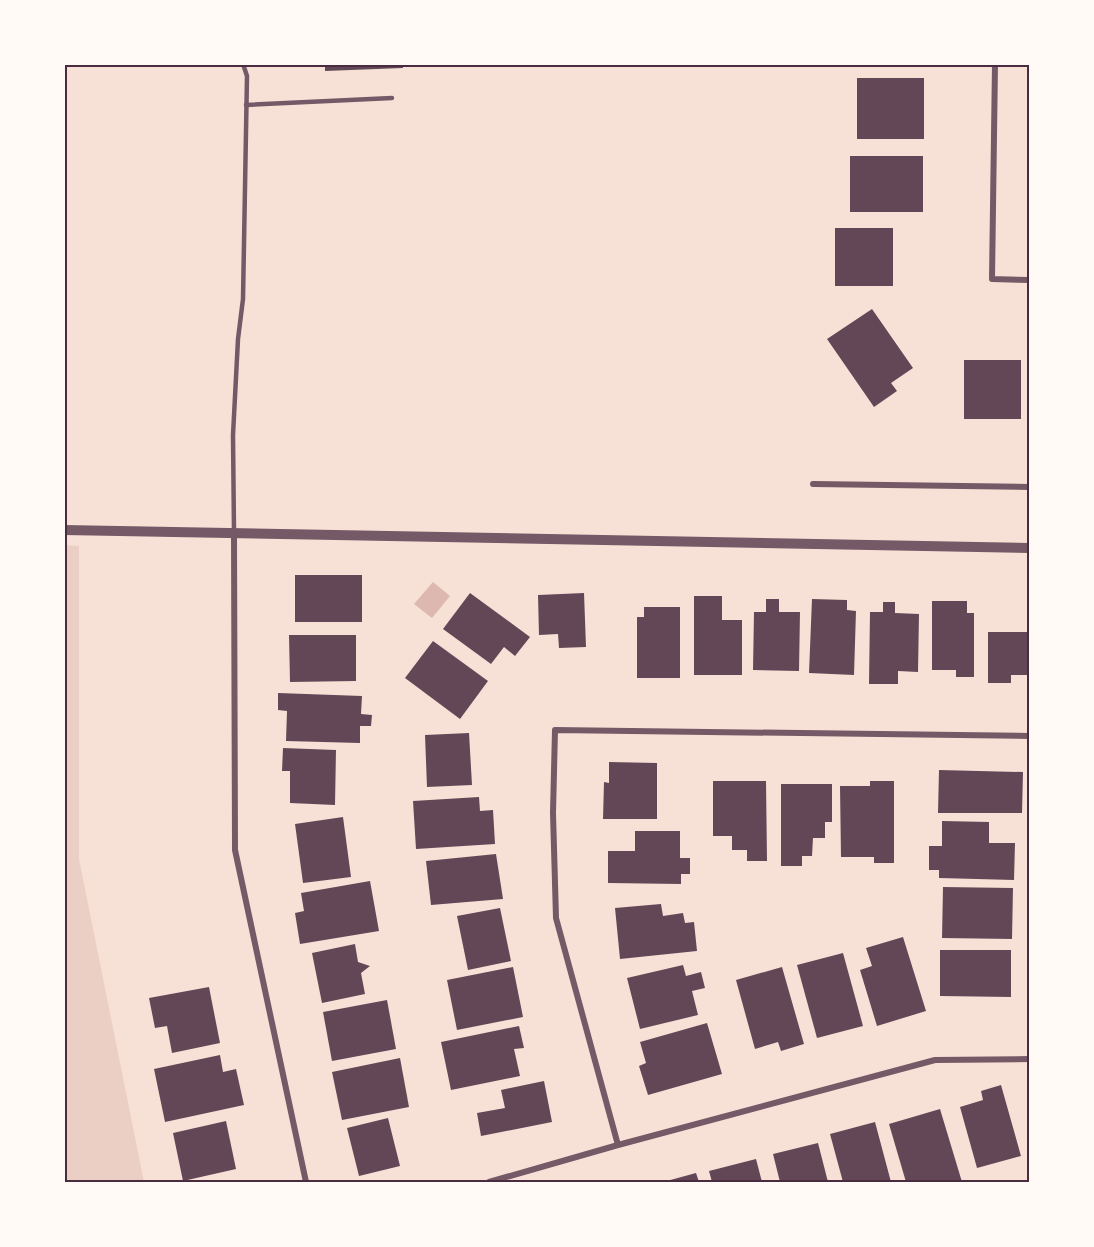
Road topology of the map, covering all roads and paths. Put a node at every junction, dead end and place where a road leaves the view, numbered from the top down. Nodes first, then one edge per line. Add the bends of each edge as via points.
1 (243, 64) edge
2 (995, 64) edge
3 (392, 99) dead end
4 (246, 105) junction
5 (1029, 280) edge
6 (813, 484) dead end
7 (1029, 488) edge
8 (64, 530) edge
9 (234, 535) junction
10 (1029, 548) edge
11 (1029, 736) edge
12 (1029, 1059) edge
13 (618, 1145) junction
14 (306, 1182) edge
15 (489, 1182) edge

1 - 4 lane via 247,76
2 - 5 street via 992,279
3 - 4 lane
4 - 9 lane via 243,299 232,435
6 - 7 street
8 - 9 street
9 - 10 street
9 - 14 street via 235,850
11 - 13 street via 555,730 556,918
12 - 13 street via 935,1060
13 - 15 street

